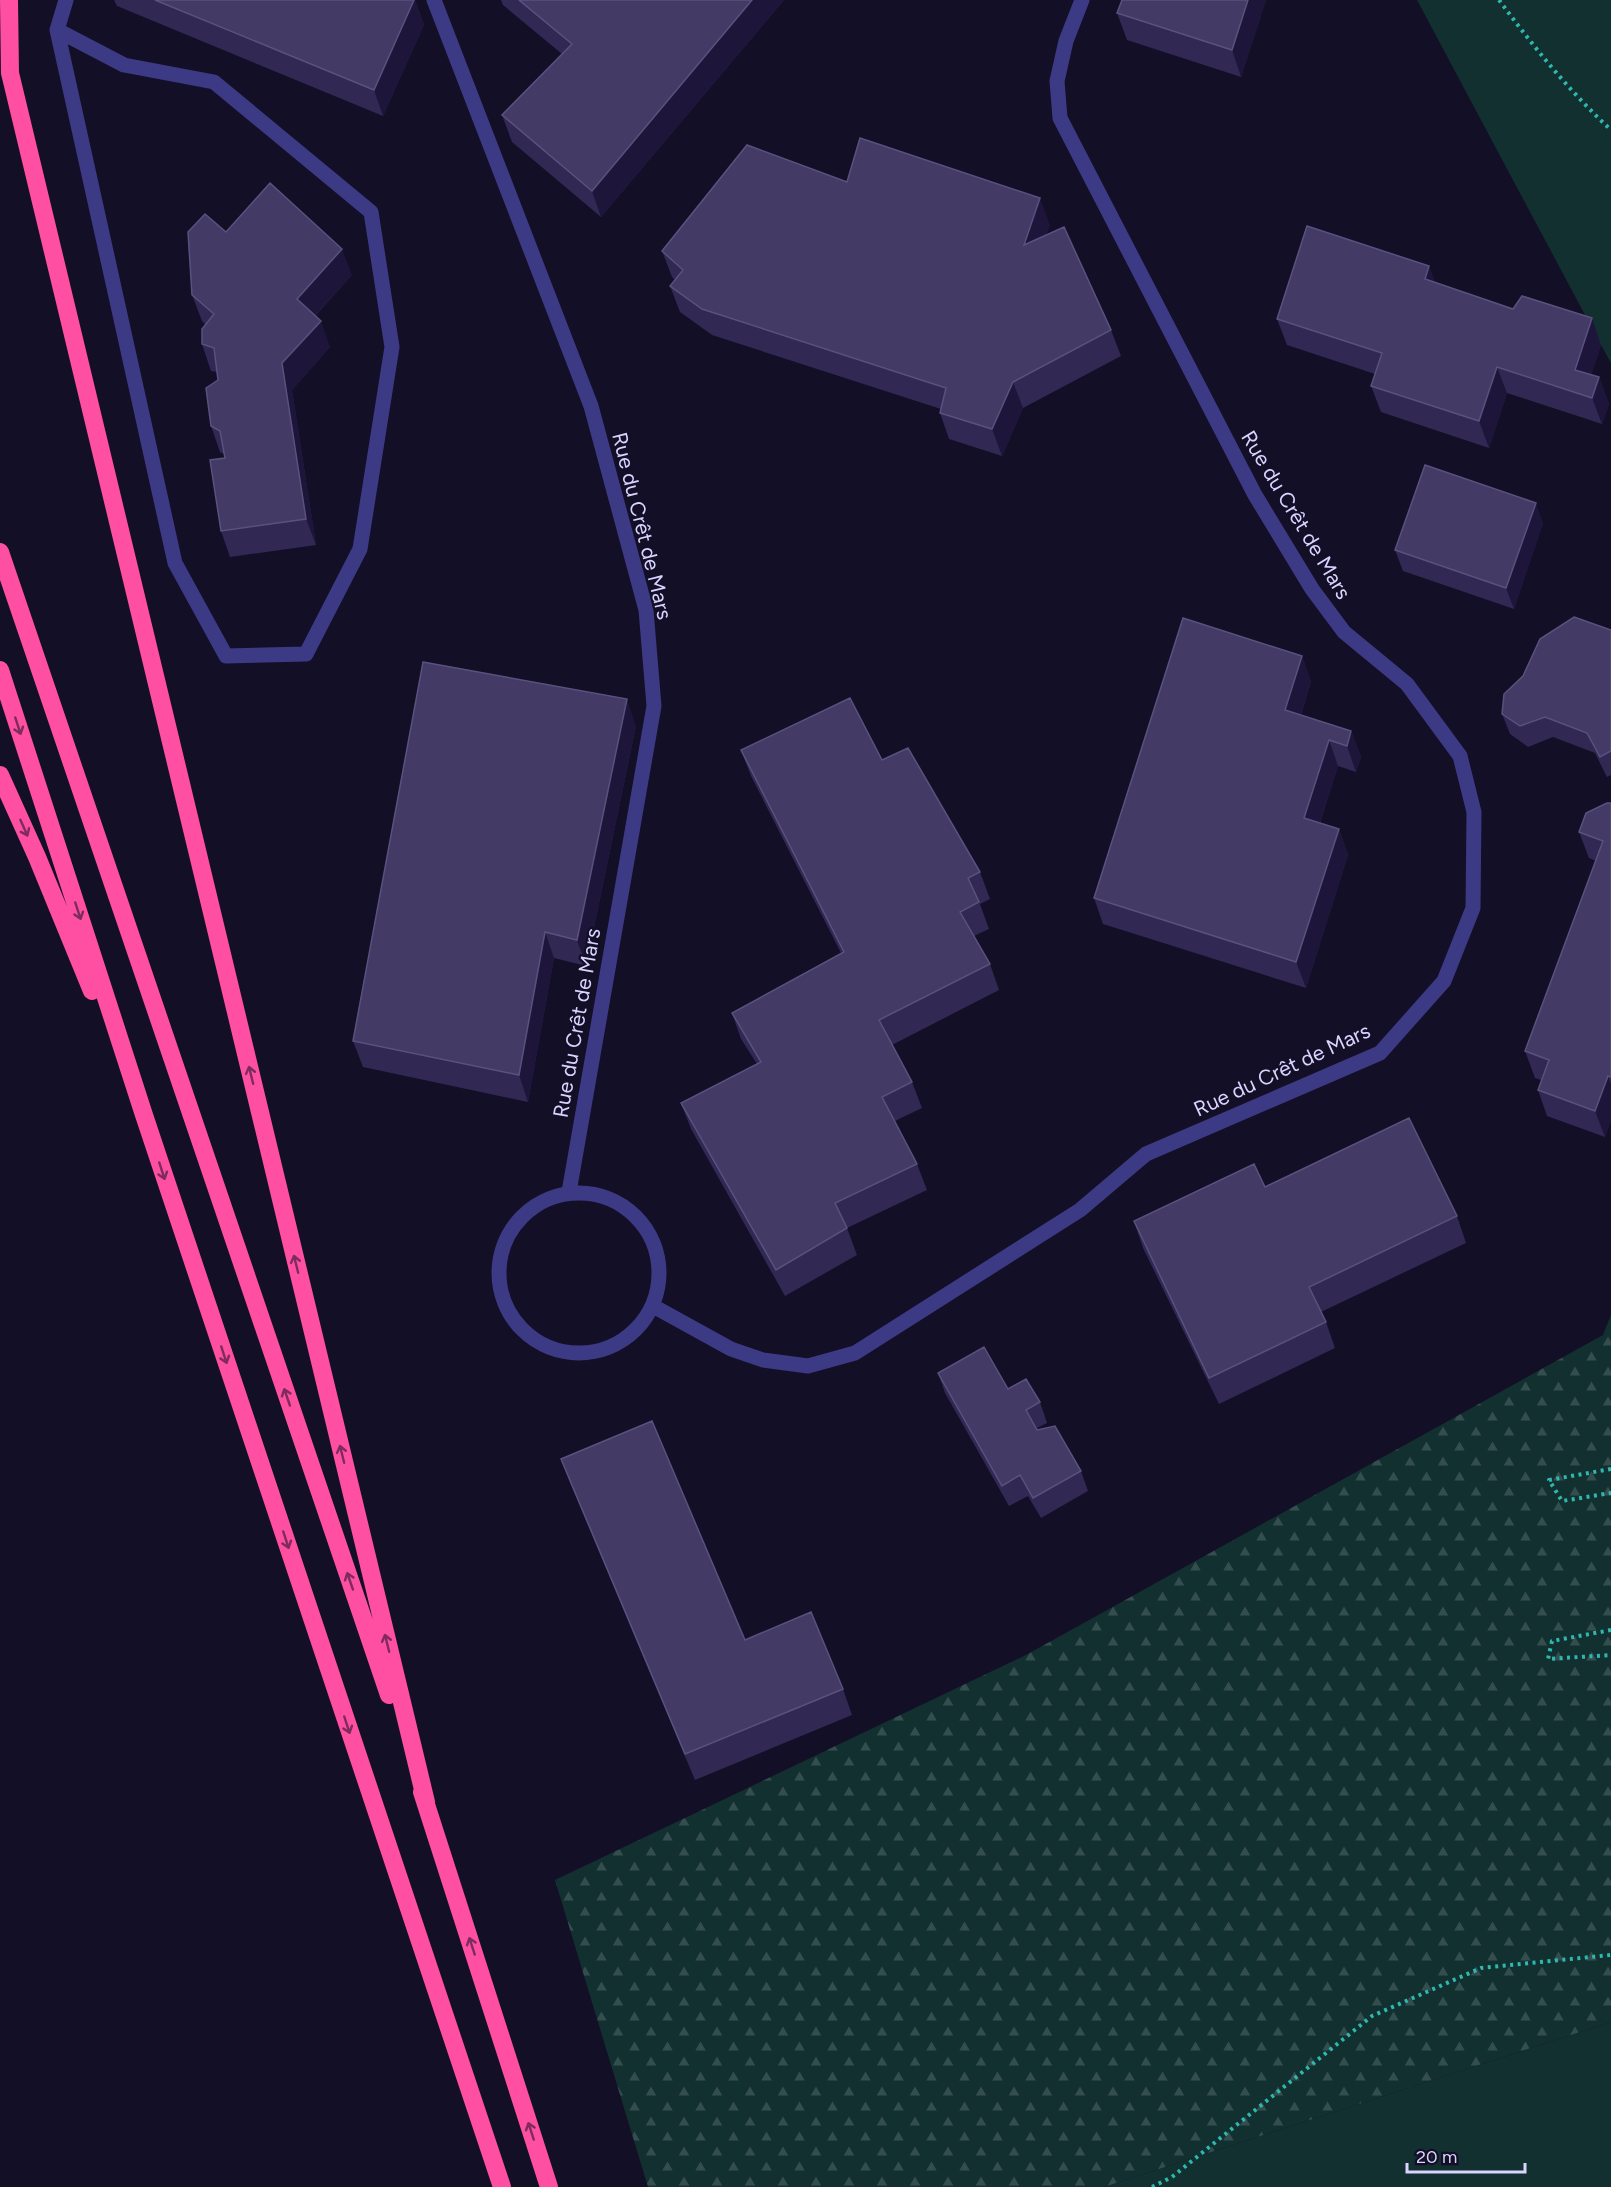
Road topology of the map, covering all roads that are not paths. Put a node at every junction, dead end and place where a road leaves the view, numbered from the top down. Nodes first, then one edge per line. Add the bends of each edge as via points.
1 (9, 0) edge
2 (66, 0) edge
3 (434, 0) edge
4 (1082, 0) edge
5 (57, 30) junction
6 (0, 552) edge
7 (0, 670) edge
8 (0, 775) edge
9 (144, 1115) junction
10 (569, 1192) junction
11 (653, 1306) junction
12 (426, 1802) junction
13 (502, 2187) edge
14 (549, 2187) edge

12 -> 1 highway via 12,84
2 - 5 lane
3 - 10 lane, Rue du Crêt de Mars via 591,406 646,610 654,706
4 - 11 lane, Rue du Crêt de Mars via 1066,41 1057,81 1060,118 1254,495 1312,589 1344,632 1407,684 1460,756 1474,812 1473,908 1444,981 1380,1053 1146,1154 1080,1210 855,1353 808,1366 763,1359 731,1349
5 - 5 lane via 175,563 225,656 306,654 360,549 392,347 371,212 214,82 124,65
12 -> 6 highway
7 -> 9 highway
8 -> 9 highway
9 -> 13 highway
10 - 11 lane via 612,1198 644,1224 660,1264
10 - 11 lane via 530,1207 504,1239 498,1281 513,1321 546,1347 588,1354 627,1338
14 -> 12 highway

